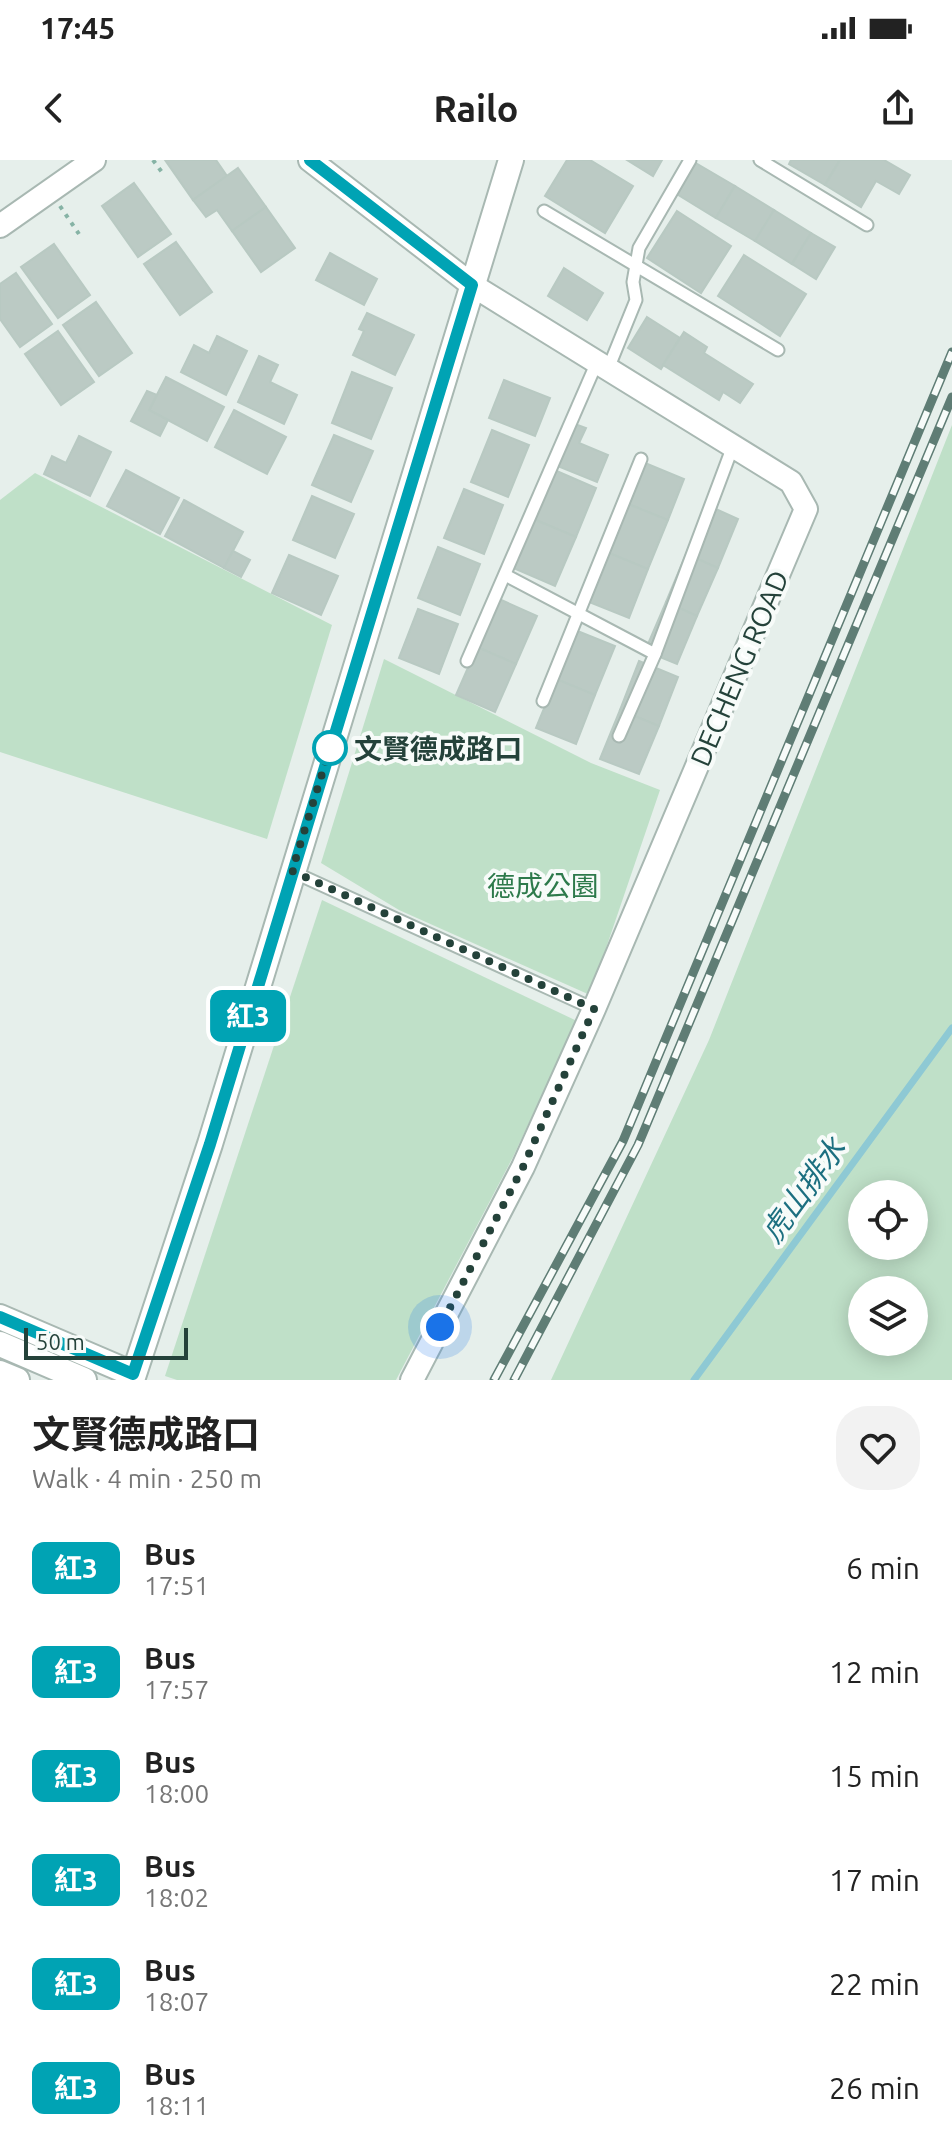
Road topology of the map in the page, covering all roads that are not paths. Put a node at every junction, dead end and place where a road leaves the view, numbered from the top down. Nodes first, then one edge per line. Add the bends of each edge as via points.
1 (94, 160) edge
2 (310, 160) edge
3 (511, 160) edge
4 (690, 160) edge
5 (760, 160) edge
6 (544, 211) dead end
7 (867, 225) dead end
8 (0, 226) edge
9 (637, 263) junction
10 (472, 285) junction
11 (778, 350) dead end
12 (603, 366) junction
13 (733, 446) junction
14 (641, 459) dead end
15 (505, 575) junction
16 (580, 614) junction
17 (655, 654) junction
18 (467, 661) dead end
19 (543, 701) dead end
20 (619, 736) dead end
21 (292, 871) junction
22 (594, 1009) junction
23 (0, 1317) edge
24 (0, 1344) edge
25 (0, 1373) edge
26 (137, 1378) edge
27 (17, 1380) edge
28 (84, 1380) edge
29 (412, 1380) edge

1 - 8 street
2 - 10 street, DECHENG ROAD
3 - 10 street
4 - 9 lane via 639,248
5 - 7 lane
6 - 9 lane
9 - 11 lane
9 - 12 lane via 636,300
10 - 12 street, DECHENG ROAD
10 - 21 street
12 - 13 street, DECHENG ROAD
12 - 15 lane
13 - 17 lane
13 - 22 street, DECHENG ROAD via 791,482 806,509
14 - 16 lane
15 - 16 lane
15 - 18 lane
16 - 17 lane
16 - 19 lane
17 - 20 lane
21 - 22 lane
21 - 26 street
22 - 29 street, DECHENG ROAD via 523,1167
23 - 26 street
24 - 28 street
25 - 27 street

